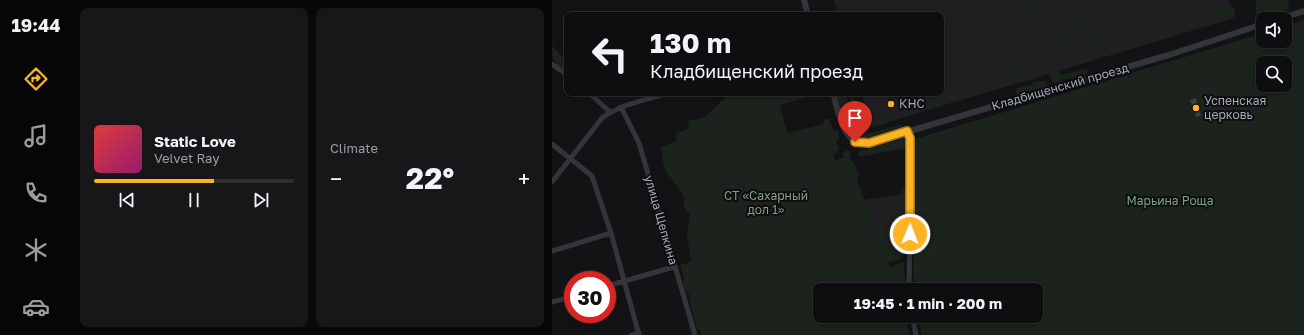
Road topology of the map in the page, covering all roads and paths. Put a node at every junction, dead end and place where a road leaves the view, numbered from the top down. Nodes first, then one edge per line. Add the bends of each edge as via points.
1 (804, 0) edge
2 (1304, 11) edge
3 (807, 12) edge
4 (1292, 15) edge
5 (1256, 26) edge
6 (552, 64) edge
7 (564, 73) edge
8 (592, 96) edge
9 (658, 96) edge
10 (834, 96) edge
11 (621, 107) junction
12 (610, 112) junction
13 (907, 131) junction
14 (552, 144) edge
15 (571, 158) junction
16 (552, 182) edge
17 (611, 233) junction
18 (552, 251) edge
19 (674, 267) junction
20 (623, 281) junction
21 (616, 283) edge
22 (909, 283) edge
23 (564, 299) edge
24 (552, 302) edge
25 (913, 323) edge
26 (639, 334) edge
27 (632, 335) edge
28 (695, 335) edge
29 (916, 335) edge

1 - 3 street
2 - 4 street
5 - 13 street, Кладбищенский проезд via 1172,54
6 - 7 street
8 - 12 street
9 - 11 street
10 - 13 street, Кладбищенский проезд via 846,134 855,142 869,143
11 - 12 street
11 - 19 street, улица Щепкина via 639,143
12 - 15 street via 595,126
13 - 22 street via 910,138
14 - 15 street
15 - 16 street
15 - 17 street via 592,176
17 - 18 street
17 - 20 street
19 - 20 street
19 - 28 street, улица Щепкина
20 - 21 street
20 - 26 street
23 - 24 street
25 - 29 street
26 - 27 street

